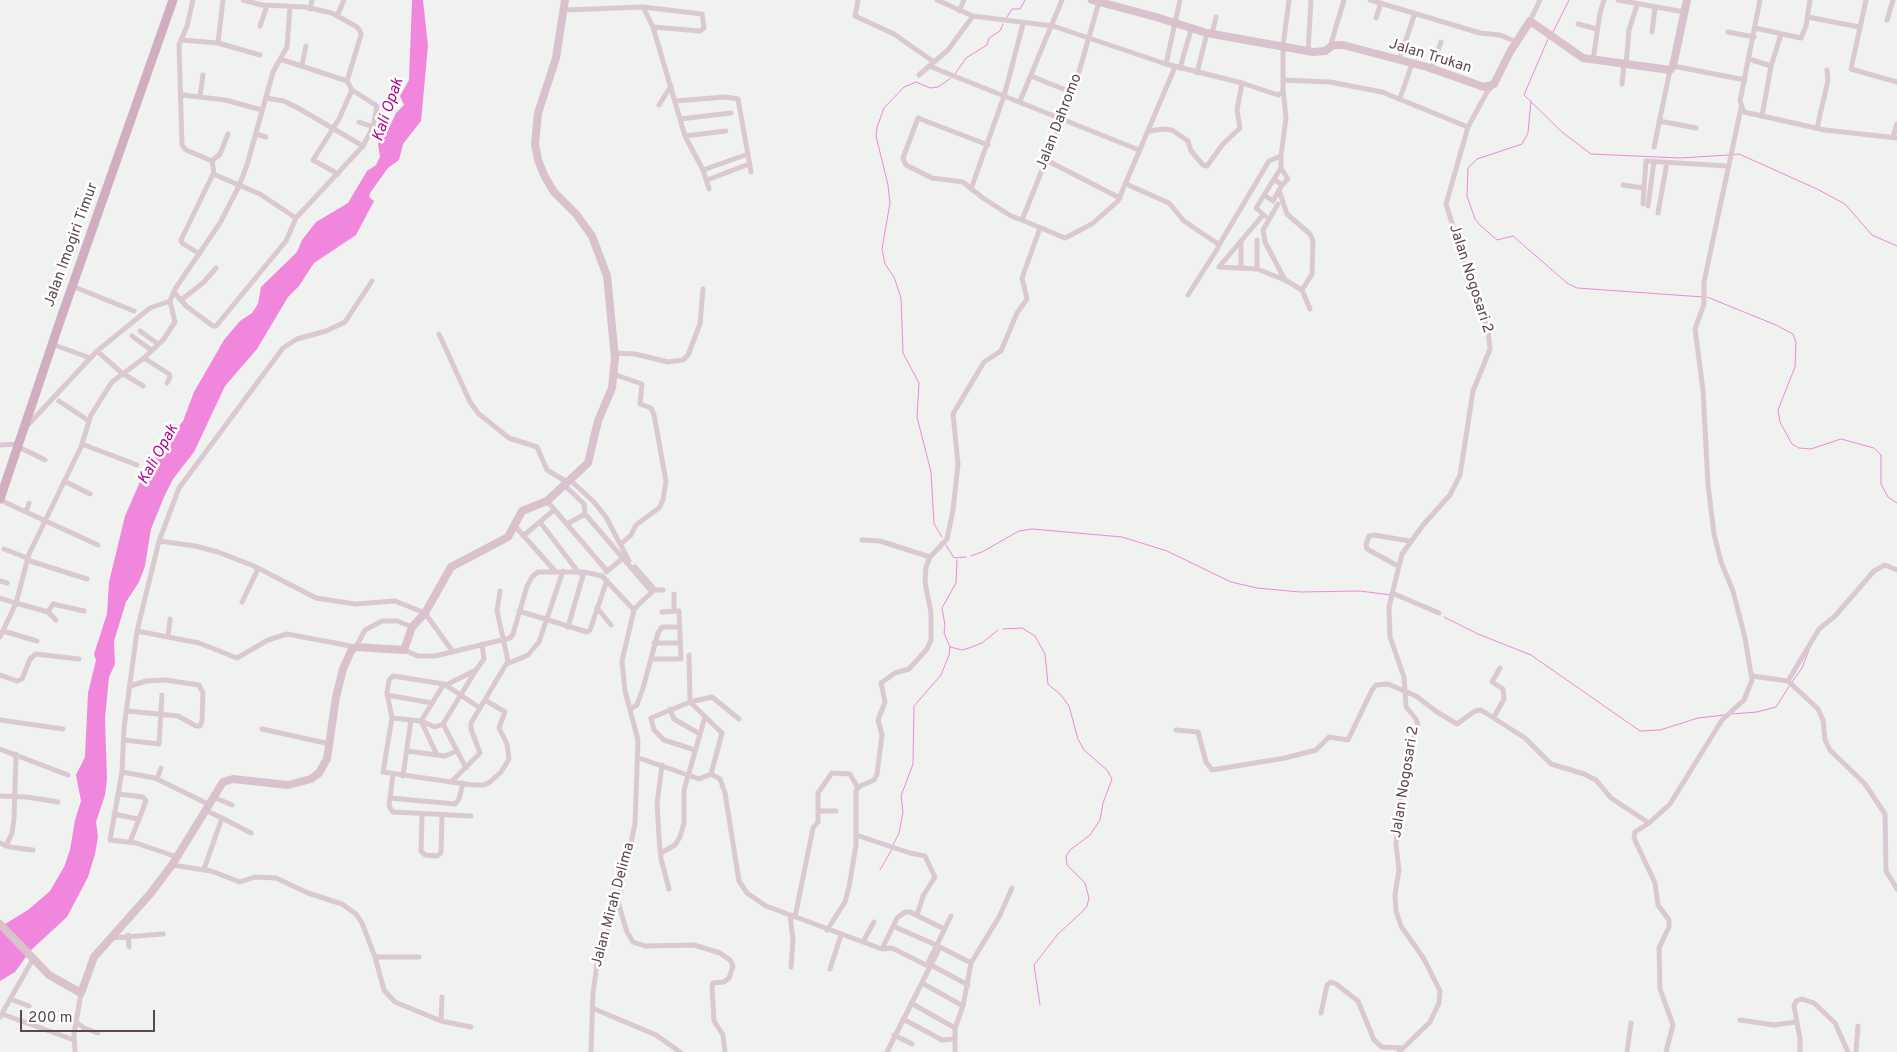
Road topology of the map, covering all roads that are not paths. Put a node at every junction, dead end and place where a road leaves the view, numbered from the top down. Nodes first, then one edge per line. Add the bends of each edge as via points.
1 (173, 0) edge
2 (193, 0) edge
3 (223, 0) edge
4 (243, 0) edge
5 (275, 0) edge
6 (294, 0) edge
7 (312, 0) edge
8 (344, 0) edge
9 (565, 0) edge
10 (858, 0) edge
11 (937, 0) edge
12 (964, 0) edge
13 (1062, 0) edge
14 (1180, 0) edge
15 (1289, 0) edge
16 (1311, 0) edge
17 (1344, 0) edge
18 (1370, 0) edge
19 (1540, 0) edge
20 (1604, 0) edge
21 (1618, 0) edge
22 (1687, 0) edge
23 (1760, 0) edge
24 (1810, 0) edge
25 (1866, 0) edge
26 (1893, 0) edge
27 (1095, 1) edge
28 (1381, 3) junction
29 (1640, 3) edge
30 (270, 6) junction
31 (292, 7) junction
32 (643, 7) junction
33 (1655, 8) junction
34 (310, 9) junction
35 (565, 10) junction
36 (959, 10) junction
37 (1684, 12) junction
38 (1415, 13) junction
39 (337, 16) junction
40 (973, 16) junction
41 (1216, 17) dead end
42 (1808, 17) junction
43 (1376, 18) dead end
44 (1530, 20) junction
45 (1887, 20) dead end
46 (1023, 24) junction
47 (1176, 24) junction
48 (1578, 24) dead end
49 (260, 26) dead end
50 (1052, 26) junction
51 (653, 27) junction
52 (1859, 27) junction
53 (1755, 28) junction
54 (1597, 29) junction
55 (1191, 30) junction
56 (1652, 32) dead end
57 (1728, 32) dead end
58 (1209, 34) junction
59 (1781, 34) junction
60 (1754, 37) junction
61 (1090, 39) junction
62 (181, 40) junction
63 (1441, 42) dead end
64 (1517, 42) junction
65 (218, 43) junction
66 (306, 46) dead end
67 (1283, 46) junction
68 (1330, 47) junction
69 (1308, 51) junction
70 (260, 56) dead end
71 (280, 59) junction
72 (1749, 59) junction
73 (1399, 60) junction
74 (1593, 60) junction
75 (934, 62) junction
76 (1166, 64) junction
77 (1412, 64) junction
78 (302, 65) junction
79 (1625, 65) junction
80 (929, 66) junction
81 (1771, 66) junction
82 (1178, 68) junction
83 (1671, 68) junction
84 (1431, 69) junction
85 (1827, 70) dead end
86 (1198, 73) junction
87 (203, 75) dead end
88 (919, 75) dead end
89 (1031, 76) junction
90 (1283, 80) junction
91 (1745, 80) junction
92 (347, 81) junction
93 (1897, 82) edge
94 (1242, 83) junction
95 (1494, 84) junction
96 (1622, 84) dead end
97 (671, 86) junction
98 (1283, 88) junction
99 (352, 90) junction
100 (1073, 93) junction
101 (182, 95) junction
102 (1004, 96) junction
103 (200, 97) junction
104 (266, 98) junction
105 (1400, 98) junction
106 (675, 101) junction
107 (1020, 101) junction
108 (659, 105) dead end
109 (1741, 108) junction
110 (262, 110) junction
111 (731, 113) dead end
112 (1762, 116) junction
113 (1064, 118) junction
114 (680, 119) junction
115 (1659, 121) junction
116 (359, 122) dead end
117 (1897, 124) edge
118 (373, 127) junction
119 (1468, 127) junction
120 (334, 128) junction
121 (1696, 128) dead end
122 (1817, 128) junction
123 (726, 131) dead end
124 (1149, 131) junction
125 (228, 134) dead end
126 (256, 134) junction
127 (685, 136) junction
128 (266, 137) dead end
129 (1895, 137) edge
130 (988, 145) junction
131 (363, 146) junction
132 (1654, 148) dead end
133 (1139, 150) junction
134 (748, 154) junction
135 (1281, 156) junction
136 (1046, 160) junction
137 (212, 161) junction
138 (1654, 161) junction
139 (1667, 162) junction
140 (750, 164) junction
141 (1728, 164) junction
142 (1281, 168) junction
143 (703, 170) junction
144 (751, 172) dead end
145 (214, 173) junction
146 (338, 174) junction
147 (1274, 178) junction
148 (707, 180) junction
149 (1126, 184) junction
150 (1623, 185) dead end
151 (239, 186) junction
152 (1280, 187) junction
153 (1644, 188) junction
154 (708, 189) dead end
155 (971, 189) junction
156 (1264, 195) junction
157 (1120, 198) junction
158 (1275, 202) junction
159 (1642, 204) dead end
160 (1648, 206) dead end
161 (1284, 208) junction
162 (1658, 214) dead end
163 (1263, 215) junction
164 (296, 218) junction
165 (1270, 218) junction
166 (1022, 220) junction
167 (1040, 228) junction
168 (1257, 240) junction
169 (1265, 242) junction
170 (1241, 244) junction
171 (1218, 245) junction
172 (198, 253) junction
173 (1241, 267) junction
174 (216, 268) dead end
175 (1256, 269) junction
176 (1285, 280) junction
177 (372, 281) dead end
178 (72, 286) junction
179 (704, 290) dead end
180 (1302, 290) junction
181 (174, 292) junction
182 (1188, 295) dead end
183 (181, 299) junction
184 (170, 301) junction
185 (1310, 309) dead end
186 (134, 310) dead end
187 (140, 331) dead end
188 (439, 334) dead end
189 (132, 336) dead end
190 (52, 344) junction
191 (158, 344) junction
192 (151, 350) junction
193 (99, 353) junction
194 (615, 353) junction
195 (90, 358) junction
196 (144, 358) junction
197 (122, 373) junction
198 (613, 374) junction
199 (167, 383) dead end
200 (143, 386) dead end
201 (59, 401) dead end
202 (88, 420) junction
203 (22, 430) junction
204 (82, 444) junction
205 (0, 445) edge
206 (21, 447) junction
207 (45, 460) dead end
208 (137, 464) dead end
209 (64, 481) junction
210 (3, 482) edge
211 (567, 482) junction
212 (90, 494) dead end
213 (0, 500) edge
214 (547, 501) junction
215 (29, 503) dead end
216 (554, 510) junction
217 (26, 512) junction
218 (585, 514) junction
219 (43, 520) junction
220 (540, 522) junction
221 (567, 524) junction
222 (514, 525) junction
223 (523, 536) junction
224 (862, 540) dead end
225 (159, 541) junction
226 (1410, 542) junction
227 (622, 543) junction
228 (98, 545) dead end
229 (4, 549) dead end
230 (930, 557) junction
231 (623, 558) junction
232 (27, 559) junction
233 (1398, 566) junction
234 (258, 569) junction
235 (1897, 570) edge
236 (554, 571) junction
237 (563, 571) junction
238 (607, 571) junction
239 (582, 572) junction
240 (604, 578) junction
241 (87, 579) dead end
242 (0, 581) edge
243 (8, 583) dead end
244 (663, 590) dead end
245 (500, 591) dead end
246 (1392, 593) junction
247 (674, 594) dead end
248 (0, 598) edge
249 (242, 602) dead end
250 (16, 603) junction
251 (597, 608) junction
252 (634, 610) junction
253 (84, 611) dead end
254 (520, 611) junction
255 (48, 612) junction
256 (662, 612) dead end
257 (674, 612) junction
258 (425, 613) junction
259 (1439, 613) dead end
260 (170, 619) dead end
261 (56, 620) dead end
262 (547, 620) junction
263 (611, 625) dead end
264 (412, 627) junction
265 (568, 627) junction
266 (679, 627) junction
267 (3, 631) junction
268 (137, 631) junction
269 (168, 636) junction
270 (0, 637) edge
271 (504, 640) junction
272 (37, 641) dead end
273 (654, 643) junction
274 (680, 643) junction
275 (482, 644) junction
276 (356, 647) junction
277 (404, 650) junction
278 (453, 652) junction
279 (689, 655) dead end
280 (79, 659) dead end
281 (650, 659) junction
282 (507, 664) junction
283 (1500, 668) dead end
284 (476, 670) junction
285 (0, 675) edge
286 (1752, 676) junction
287 (1788, 681) junction
288 (445, 685) junction
289 (130, 686) junction
290 (1406, 690) junction
291 (162, 695) dead end
292 (387, 695) junction
293 (462, 696) junction
294 (485, 700) junction
295 (690, 702) junction
296 (432, 703) junction
297 (480, 708) junction
298 (630, 709) junction
299 (670, 709) junction
300 (127, 711) junction
301 (161, 715) junction
302 (705, 717) junction
303 (1494, 717) junction
304 (392, 718) junction
305 (739, 719) dead end
306 (0, 720) edge
307 (411, 720) junction
308 (421, 721) junction
309 (443, 724) junction
310 (63, 729) dead end
311 (262, 729) dead end
312 (1176, 730) dead end
313 (700, 734) junction
314 (124, 740) junction
315 (330, 744) junction
316 (0, 749) edge
317 (695, 750) junction
318 (406, 751) junction
319 (457, 751) junction
320 (16, 754) junction
321 (437, 755) junction
322 (639, 758) junction
323 (662, 765) junction
324 (162, 768) dead end
325 (466, 768) junction
326 (122, 772) junction
327 (712, 772) junction
328 (393, 774) junction
329 (688, 774) junction
330 (68, 775) dead end
331 (403, 776) junction
332 (157, 779) junction
333 (452, 781) junction
334 (463, 783) junction
335 (858, 788) junction
336 (119, 794) junction
337 (0, 796) edge
338 (15, 798) junction
339 (390, 798) junction
340 (58, 802) dead end
341 (209, 803) junction
342 (232, 804) dead end
343 (818, 811) junction
344 (836, 811) dead end
345 (114, 814) junction
346 (422, 815) junction
347 (442, 815) junction
348 (471, 816) dead end
349 (222, 818) junction
350 (138, 819) junction
351 (1649, 823) junction
352 (251, 833) dead end
353 (856, 835) junction
354 (130, 842) junction
355 (0, 843) edge
356 (6, 846) junction
357 (32, 850) dead end
358 (661, 853) junction
359 (177, 857) junction
360 (172, 864) junction
361 (204, 869) junction
362 (1012, 888) dead end
363 (669, 889) dead end
364 (1897, 889) edge
365 (618, 902) junction
366 (917, 915) junction
367 (793, 916) junction
368 (951, 916) dead end
369 (874, 922) dead end
370 (0, 924) edge
371 (893, 926) junction
372 (827, 930) junction
373 (944, 930) junction
374 (163, 934) dead end
375 (841, 935) junction
376 (128, 936) junction
377 (110, 938) junction
378 (864, 942) junction
379 (938, 946) junction
380 (129, 947) dead end
381 (882, 949) junction
382 (375, 957) junction
383 (419, 957) dead end
384 (33, 959) junction
385 (970, 963) junction
386 (791, 967) dead end
387 (929, 967) junction
388 (830, 969) dead end
389 (922, 983) junction
390 (968, 985) junction
391 (81, 993) junction
392 (442, 997) dead end
393 (10, 998) junction
394 (911, 1003) junction
395 (29, 1006) dead end
396 (964, 1006) junction
397 (592, 1008) junction
398 (1321, 1013) dead end
399 (1, 1016) edge
400 (903, 1019) junction
401 (1740, 1020) dead end
402 (441, 1021) junction
403 (76, 1022) junction
404 (1796, 1022) junction
405 (1631, 1023) dead end
406 (1858, 1026) dead end
407 (472, 1027) dead end
408 (955, 1028) junction
409 (98, 1033) dead end
410 (894, 1035) junction
411 (955, 1039) junction
412 (74, 1040) junction
413 (912, 1044) dead end
414 (956, 1049) edge
415 (1401, 1050) edge
416 (75, 1052) edge
417 (591, 1052) edge
418 (680, 1052) edge
419 (725, 1052) edge
420 (887, 1052) edge
421 (1627, 1052) edge
422 (1666, 1052) edge
423 (1800, 1052) edge
424 (1848, 1052) edge
425 (1856, 1052) edge

1 - 178 main road, Jalan Imogiri Timur
2 - 62 street
3 - 65 street
4 - 30 street
5 - 30 street
6 - 31 street
7 - 34 street
8 - 39 street
9 - 35 street
10 - 75 street via 855,16 894,34
11 - 36 street
12 - 36 street
13 - 50 street
14 - 47 street
15 - 67 street
16 - 69 street
17 - 68 street
18 - 28 street
19 - 44 street
20 - 54 street
21 - 29 street
22 - 37 street
23 - 53 street
24 - 42 street
25 - 52 street
26 - 45 street
27 - 47 street
27 - 61 street, Jalan Dahromo
28 - 38 street
28 - 43 street
29 - 33 street
29 - 79 street via 1629,30
30 - 31 street
30 - 49 street
31 - 34 street
31 - 71 street via 289,38
32 - 35 street
32 - 51 street
32 - 51 street via 702,14 704,28 700,31
33 - 37 street
33 - 56 street
34 - 39 street
35 - 194 street via 556,58 538,113 535,149 554,192 576,214 597,244 607,276
36 - 40 street
37 - 83 street
38 - 64 street
38 - 73 street
39 - 92 street via 357,27 360,35
40 - 46 street
40 - 75 street
41 - 58 street
42 - 52 street
42 - 59 street via 1801,38
44 - 64 street
44 - 74 street via 1583,58
46 - 50 street
46 - 102 street
47 - 55 street
47 - 76 street
48 - 54 street
50 - 61 street
50 - 89 street
51 - 97 street
52 - 93 street via 1851,68
53 - 59 street
53 - 60 street
54 - 74 street
55 - 58 street
55 - 82 street
57 - 60 street
58 - 67 street
58 - 86 street
59 - 81 street
60 - 72 street
61 - 76 street
61 - 100 street, Jalan Dahromo
62 - 65 street
62 - 101 street
63 - 84 street
64 - 95 street
65 - 70 street
66 - 78 street
67 - 69 street
67 - 90 street
68 - 69 street via 1319,52
68 - 73 street, Jalan Trukan via 1343,45
71 - 78 street
71 - 104 street
72 - 81 street
72 - 91 street
73 - 77 street, Jalan Trukan
74 - 79 street
75 - 80 street
76 - 82 street
77 - 84 street, Jalan Trukan
77 - 105 street
78 - 92 street
79 - 83 street
79 - 96 street
80 - 88 street
80 - 102 street
81 - 112 street
82 - 86 street
82 - 124 street
83 - 91 street
83 - 115 street
84 - 95 street, Jalan Trukan via 1479,86
85 - 122 street via 1828,80
86 - 94 street
87 - 103 street
89 - 100 street
89 - 107 street
90 - 98 street
90 - 105 street via 1330,82
91 - 109 street
92 - 99 street
94 - 98 street via 1278,95
94 - 124 street via 1238,110 1240,128 1223,144 1208,166 1191,151 1188,140 1172,130
95 - 119 street, Jalan Nogosari 2
97 - 106 street
97 - 108 street
98 - 135 street via 1286,118
99 - 118 street via 377,106
99 - 120 street
100 - 113 street, Jalan Dahromo
101 - 103 street
101 - 137 street via 183,148
102 - 107 street
102 - 130 street
103 - 110 street
104 - 110 street
104 - 120 street via 284,101
105 - 119 street
106 - 114 street
106 - 134 street via 738,99
107 - 113 street
109 - 112 street via 1744,112
109 - 141 street
110 - 126 street
111 - 114 street
112 - 122 street
113 - 133 street
113 - 136 street, Jalan Dahromo
114 - 127 street
115 - 121 street
115 - 132 street
116 - 118 street
117 - 129 street
118 - 131 street
119 - 226 street, Jalan Nogosari 2 via 1446,204 1488,329 1490,349 1473,392 1463,462 1456,484
120 - 131 street
120 - 146 street via 312,160
122 - 129 street
123 - 127 street
124 - 133 street
125 - 137 street via 220,154
126 - 128 street
126 - 151 street
127 - 143 street
130 - 155 street
130 - 155 street via 932,122 916,120 903,154 906,165 932,178 963,182
131 - 146 street
133 - 149 street
134 - 140 street
134 - 143 street
135 - 142 street
135 - 171 street via 1269,161
136 - 157 street
136 - 166 street, Jalan Dahromo
137 - 145 street
138 - 139 street
138 - 153 street via 1646,162
138 - 160 street
139 - 141 street
139 - 162 street
140 - 144 street
140 - 148 street
141 - 286 street via 1704,282 1704,304 1696,329 1714,534 1720,562 1734,591
142 - 147 street
142 - 152 street via 1288,179
143 - 148 street
145 - 151 street
145 - 172 street via 180,240
146 - 164 street
147 - 152 street
147 - 156 street
148 - 154 street
149 - 157 street
149 - 171 street via 1169,203 1184,221
150 - 153 street
151 - 164 street via 272,200
151 - 172 street via 220,223
152 - 158 street
152 - 161 street
153 - 159 street
155 - 166 street
156 - 158 street
156 - 163 street via 1256,208
157 - 167 street via 1092,224 1070,237
158 - 161 street
158 - 165 street
161 - 180 street via 1313,241 1312,274
163 - 165 street
163 - 170 street
164 - 183 street via 286,241 216,326
165 - 169 street via 1264,230
166 - 167 street
167 - 230 street via 1022,278 1027,299 1016,313 1001,351 984,362 953,414 958,464 954,510 946,539
168 - 169 street
168 - 170 street
168 - 175 street
169 - 176 street
170 - 173 street
170 - 173 street via 1219,267
171 - 182 street
172 - 181 street
173 - 175 street
174 - 183 street via 204,282
175 - 176 street
176 - 180 street
177 - 225 street via 345,322 297,339 283,348 179,488
178 - 186 street
178 - 190 main road, Jalan Imogiri Timur
179 - 194 street via 700,324 683,360 668,362
180 - 185 street
181 - 183 street
181 - 184 street
184 - 191 street via 175,322
184 - 193 street via 150,308
187 - 191 street
188 - 211 street via 478,414 508,438 537,447 547,470
189 - 192 street
190 - 195 street
190 - 203 main road, Jalan Imogiri Timur
191 - 192 street
192 - 196 street
193 - 195 street
193 - 197 street
194 - 198 street
195 - 203 street
196 - 197 street
196 - 199 street via 169,374
197 - 200 street
197 - 202 street via 112,382
198 - 211 street via 612,388 598,420 588,463
198 - 227 street via 642,384 640,403 651,408 654,414 666,481 663,500 658,508 636,525
201 - 202 street
202 - 204 street
203 - 206 main road, Jalan Imogiri Timur
204 - 208 street
204 - 209 street
205 - 206 street
206 - 207 street
206 - 210 main road, Jalan Imogiri Timur
209 - 212 street
209 - 219 street
210 - 213 main road, Jalan Imogiri Timur
211 - 214 street
211 - 218 street via 584,504
211 - 227 street via 593,501
213 - 217 street
214 - 216 street
214 - 222 street via 522,511
215 - 217 street
216 - 220 street
216 - 221 street
217 - 219 street
218 - 221 street
218 - 231 street
219 - 228 street
219 - 232 street
220 - 223 street
220 - 239 street
221 - 238 street
222 - 223 street
222 - 258 street via 508,537 501,542 451,567
223 - 236 street
224 - 230 street via 880,541
225 - 234 street via 207,549
225 - 268 street
226 - 233 street, Jalan Nogosari 2
226 - 233 street via 1369,536 1367,549
227 - 244 street via 628,559 655,590
229 - 232 street
230 - 335 street via 925,582 931,613 930,645 907,671 882,683 884,702 878,720 882,735 877,774 874,780
231 - 238 street
231 - 252 street via 652,592
232 - 241 street
232 - 250 street
233 - 246 street, Jalan Nogosari 2
234 - 249 street
234 - 258 street via 316,598 355,604 395,601
235 - 287 street via 1885,566 1874,571 1819,629
236 - 237 street
236 - 254 street via 538,572 532,577
237 - 239 street
237 - 262 street
238 - 240 street
239 - 240 street
239 - 265 street
240 - 251 street
240 - 252 street
242 - 243 street
245 - 271 street via 497,611
246 - 259 street
246 - 290 street, Jalan Nogosari 2 via 1388,620 1390,637
247 - 257 street
248 - 250 street
250 - 255 street
250 - 267 street
251 - 263 street
251 - 265 street via 589,631
252 - 298 street, Jalan Mirah Delima via 622,661
253 - 255 street via 53,604
254 - 262 street
254 - 271 street via 513,634
255 - 261 street
256 - 257 street
257 - 266 street via 679,612
258 - 264 street
258 - 278 street
260 - 269 street
262 - 265 street
262 - 282 street via 531,653
264 - 276 street via 397,621 382,621 365,630
264 - 277 street
266 - 273 street via 662,627
266 - 274 street
267 - 270 street
267 - 272 street
268 - 269 street
268 - 289 street
269 - 276 street via 199,643 237,658 268,640 287,634
271 - 275 street
271 - 282 street
273 - 274 street
273 - 281 street
274 - 281 street via 682,659
275 - 278 street
275 - 284 street via 484,659
276 - 277 street
276 - 315 street via 342,669
277 - 278 street via 427,656
279 - 295 street
280 - 285 street via 36,654 32,656 22,679 16,681
281 - 298 street via 637,705
282 - 294 street
283 - 303 street via 1492,682 1503,689 1504,701
284 - 288 street
284 - 293 street
286 - 287 street
286 - 351 street via 1744,700 1722,720 1674,799
287 - 364 street via 1818,709 1830,750 1865,784 1883,810 1886,819 1886,871
288 - 292 street via 393,676 388,683
288 - 293 street
288 - 296 street
289 - 300 street
289 - 301 street via 165,680 202,687 200,726 178,716
290 - 303 street via 1457,724 1477,710
290 - 312 street via 1388,684 1376,685 1348,740 1329,737 1311,752 1285,758 1212,770 1206,762 1198,732
290 - 415 street, Jalan Nogosari 2 via 1406,707 1418,725 1408,756 1398,818 1396,911 1401,926 1424,959 1440,991 1439,1003 1430,1022
291 - 301 street
292 - 296 street
292 - 304 street
293 - 297 street
293 - 309 street
294 - 297 street
294 - 334 street via 505,712 499,728 507,744 509,759 490,782 481,785
295 - 299 street
295 - 302 street
295 - 305 street via 712,697
296 - 308 street
297 - 325 street via 471,726 480,753
298 - 322 street, Jalan Mirah Delima
299 - 313 street via 674,719
299 - 317 street via 651,718 654,730 669,743
300 - 301 street
300 - 314 street
301 - 314 street via 159,744
302 - 313 street
302 - 327 street via 722,733
303 - 351 street via 1525,738 1546,760 1590,777 1611,798
304 - 307 street
304 - 328 street via 383,772
306 - 310 street
307 - 308 street
307 - 318 street
308 - 309 street via 434,726
308 - 321 street
309 - 319 street
311 - 315 street
313 - 317 street
314 - 326 street
315 - 341 street via 325,765 311,779 288,785 230,779 224,782
316 - 320 street
317 - 329 street
318 - 321 street
318 - 331 street
319 - 321 street via 445,756
319 - 325 street
320 - 330 street
320 - 338 street
322 - 323 street
322 - 365 street, Jalan Mirah Delima via 635,824
323 - 329 street
323 - 358 street via 657,804
324 - 332 street
325 - 333 street
326 - 332 street
326 - 336 street
327 - 329 street via 698,779
327 - 367 street via 720,779 725,793 739,881 766,906
328 - 331 street
328 - 339 street
329 - 358 street via 680,836 675,845
331 - 333 street
332 - 341 street
333 - 334 street
334 - 339 street via 455,804
335 - 343 street via 850,774 832,774 817,795
335 - 353 street
336 - 345 street
336 - 350 street via 145,798 146,804
337 - 338 street
338 - 340 street
338 - 356 street via 13,829
339 - 346 street via 389,808 393,812
341 - 342 street
341 - 349 street
341 - 359 street
343 - 344 street
343 - 367 street via 818,822 813,828
345 - 350 street
345 - 354 street via 110,840
346 - 347 street
346 - 347 street via 421,851 425,856 437,856 442,852
347 - 348 street
349 - 352 street
349 - 361 street
350 - 354 street
351 - 422 street via 1636,832 1634,838 1655,883 1658,904 1670,920 1659,948 1660,989 1673,1025
353 - 366 street via 925,856 935,877 923,896
353 - 372 street via 848,894
354 - 359 street
355 - 356 street
356 - 357 street
358 - 363 street
359 - 360 street
360 - 361 street
360 - 377 street
361 - 382 street via 240,882 255,877 276,878 342,904 359,919
362 - 385 street via 999,917
365 - 397 street, Jalan Mirah Delima via 597,964
365 - 419 street via 632,942 645,946 699,946 730,960 729,978 713,983 712,988 714,1021 723,1035
366 - 371 street via 910,912 902,914
366 - 373 street
367 - 372 street
367 - 386 street
368 - 373 street
369 - 378 street
370 - 384 street
371 - 379 street
371 - 381 street
372 - 375 street
373 - 379 street
374 - 376 street
375 - 378 street
375 - 388 street
376 - 377 street
376 - 380 street
377 - 391 street via 92,961
378 - 381 street
379 - 385 street
379 - 387 street
381 - 387 street via 892,948
382 - 383 street
382 - 402 street via 384,990 395,1002
384 - 391 street via 54,978
384 - 393 street
385 - 390 street
387 - 389 street
387 - 390 street
389 - 394 street
389 - 396 street
390 - 396 street
391 - 403 street
392 - 402 street
393 - 395 street
393 - 399 street
394 - 400 street
394 - 408 street
396 - 408 street
397 - 417 street, Jalan Mirah Delima
397 - 418 street via 656,1035
398 - 415 street via 1327,985 1331,982 1336,984 1358,1001 1374,1040 1382,1047
399 - 412 street
400 - 410 street
400 - 411 street via 942,1040
401 - 404 street via 1774,1026
402 - 407 street
403 - 409 street
403 - 412 street
404 - 423 street
404 - 424 street via 1796,1001 1810,1000 1838,1027
405 - 421 street
406 - 425 street
408 - 411 street
410 - 413 street
410 - 420 street
411 - 414 street
412 - 416 street

